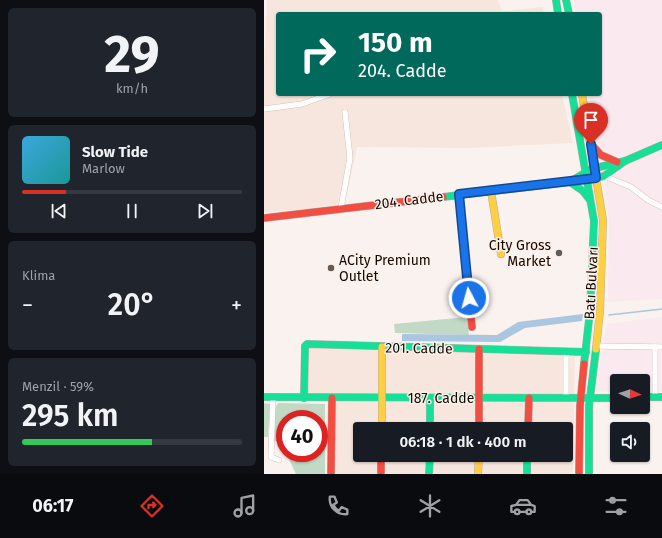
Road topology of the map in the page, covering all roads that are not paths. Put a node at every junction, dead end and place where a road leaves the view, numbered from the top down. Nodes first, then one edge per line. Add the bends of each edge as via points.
1 (556, 0) edge
2 (566, 0) edge
3 (558, 12) edge
4 (569, 12) edge
5 (324, 96) edge
6 (572, 96) edge
7 (582, 96) edge
8 (264, 109) edge
9 (345, 112) dead end
10 (591, 144) junction
11 (662, 145) edge
12 (625, 161) junction
13 (617, 162) junction
14 (595, 168) junction
15 (586, 172) junction
16 (604, 176) junction
17 (596, 178) junction
18 (578, 179) junction
19 (588, 180) junction
20 (570, 182) junction
21 (491, 190) junction
22 (459, 194) junction
23 (591, 202) junction
24 (662, 207) edge
25 (342, 208) junction
26 (264, 218) edge
27 (501, 254) dead end
28 (472, 327) dead end
29 (596, 346) junction
30 (382, 347) junction
31 (656, 347) junction
32 (662, 347) edge
33 (479, 349) junction
34 (566, 351) junction
35 (586, 352) junction
36 (659, 397) edge
37 (264, 398) edge
38 (273, 398) junction
39 (304, 398) junction
40 (332, 398) junction
41 (383, 398) junction
42 (430, 398) junction
43 (479, 398) junction
44 (529, 398) junction
45 (566, 398) junction
46 (581, 398) junction
47 (590, 398) junction
48 (610, 398) edge
49 (382, 422) edge
50 (430, 422) edge
51 (479, 422) edge
52 (528, 422) edge
53 (276, 459) edge
54 (381, 462) edge
55 (430, 462) edge
56 (478, 462) edge
57 (528, 462) edge
58 (331, 474) edge
59 (381, 474) edge
60 (429, 474) edge
61 (478, 474) edge
62 (527, 474) edge
63 (579, 474) edge
64 (589, 474) edge

1 - 3 street
2 - 4 street
5 - 8 street via 302,104
6 - 15 street, Batı Bulvarı
7 - 10 street, Batı Bulvarı
9 - 25 street via 350,158
10 - 13 street via 601,155
10 - 14 street, Batı Bulvarı
11 - 12 street, 204. Cadde
12 - 13 street, 204. Cadde
12 - 16 street, 204. Cadde
13 - 14 street, 204. Cadde
14 - 15 street, 204. Cadde
14 - 17 street, Batı Bulvarı
15 - 18 street, 204. Cadde
15 - 19 street, Batı Bulvarı
16 - 17 street, 204. Cadde
16 - 24 street via 631,187
17 - 19 street, 204. Cadde
17 - 29 street, Batı Bulvarı via 603,232
18 - 19 street, 204. Cadde
18 - 20 street, 204. Cadde
19 - 23 street, Batı Bulvarı
20 - 21 street, 204. Cadde
20 - 23 street via 583,191
21 - 22 street, 204. Cadde
21 - 27 street
22 - 25 street, 204. Cadde
22 - 28 street
23 - 35 street, Batı Bulvarı via 593,240
25 - 26 street, 204. Cadde
29 - 31 street
29 - 47 street, Batı Bulvarı
30 - 33 street, 201. Cadde
30 - 39 street, 201. Cadde via 306,345
30 - 41 street
31 - 32 street
31 - 36 street
33 - 34 street, 201. Cadde
33 - 43 street
34 - 35 street, 201. Cadde
34 - 45 street
35 - 46 street, Batı Bulvarı
37 - 38 street, 187. Cadde
38 - 39 street, 187. Cadde
38 - 53 street via 271,457
39 - 40 street, 187. Cadde
40 - 41 street, 187. Cadde
40 - 58 street
41 - 42 street, 187. Cadde
41 - 49 street
42 - 43 street, 187. Cadde
42 - 50 street
43 - 44 street, 187. Cadde
43 - 51 street
44 - 45 street, 187. Cadde
44 - 52 street
45 - 46 street, 187. Cadde
46 - 47 street, 187. Cadde
46 - 63 street, Batı Bulvarı
47 - 48 street, 187. Cadde
47 - 64 street, Batı Bulvarı
54 - 59 street
55 - 60 street
56 - 61 street
57 - 62 street

